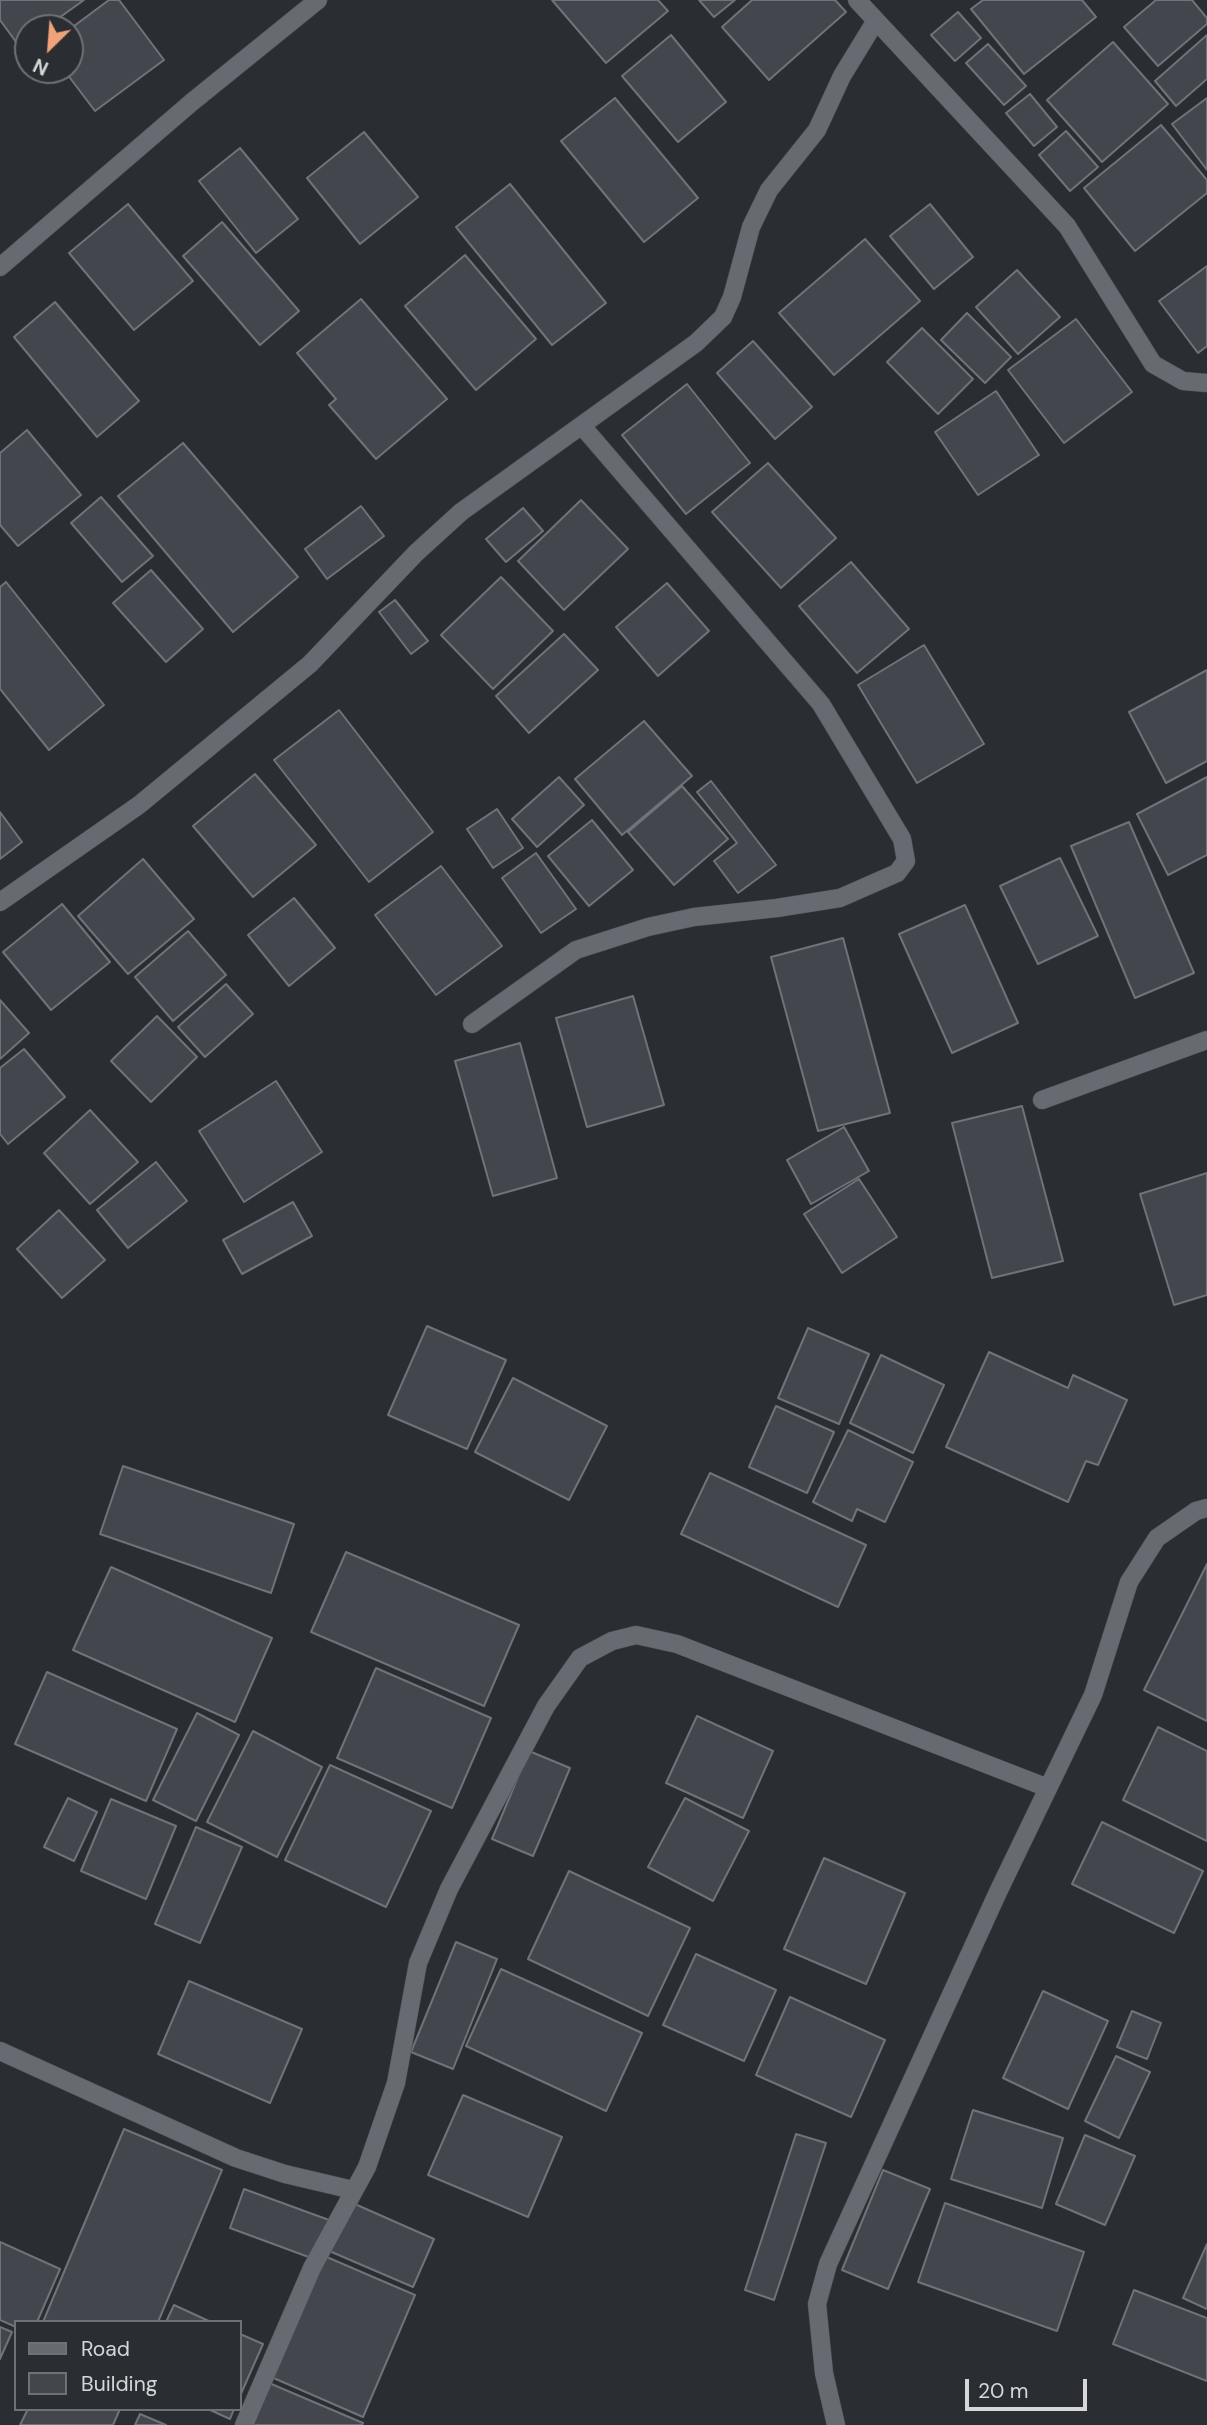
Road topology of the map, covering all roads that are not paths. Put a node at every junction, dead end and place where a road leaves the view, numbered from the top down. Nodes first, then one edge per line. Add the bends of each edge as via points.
1 (318, 0) edge
2 (857, 0) edge
3 (875, 22) junction
4 (0, 267) edge
5 (1207, 383) edge
6 (582, 426) junction
7 (0, 902) edge
8 (472, 1024) dead end
9 (1207, 1040) edge
10 (1042, 1100) dead end
11 (1207, 1508) edge
12 (1048, 1788) junction
13 (0, 2051) edge
14 (353, 2190) junction
15 (244, 2425) edge
16 (836, 2425) edge

1 - 4 street
2 - 3 street
3 - 5 street via 1068,226 1153,364 1182,381
3 - 6 street via 842,76 817,130 769,190 751,227 723,317 696,343
6 - 7 street via 461,512 310,664 139,806
6 - 8 street via 821,704 902,839 906,861 897,873 840,898 694,917 576,950
9 - 10 street
11 - 12 street via 1157,1538 1129,1582 1093,1695
12 - 14 street via 677,1644 636,1634 580,1658 546,1706 444,1902 418,1962 392,2093 367,2167
12 - 16 street via 828,2264 817,2304 824,2373
13 - 14 street via 236,2158
14 - 15 street via 312,2268

